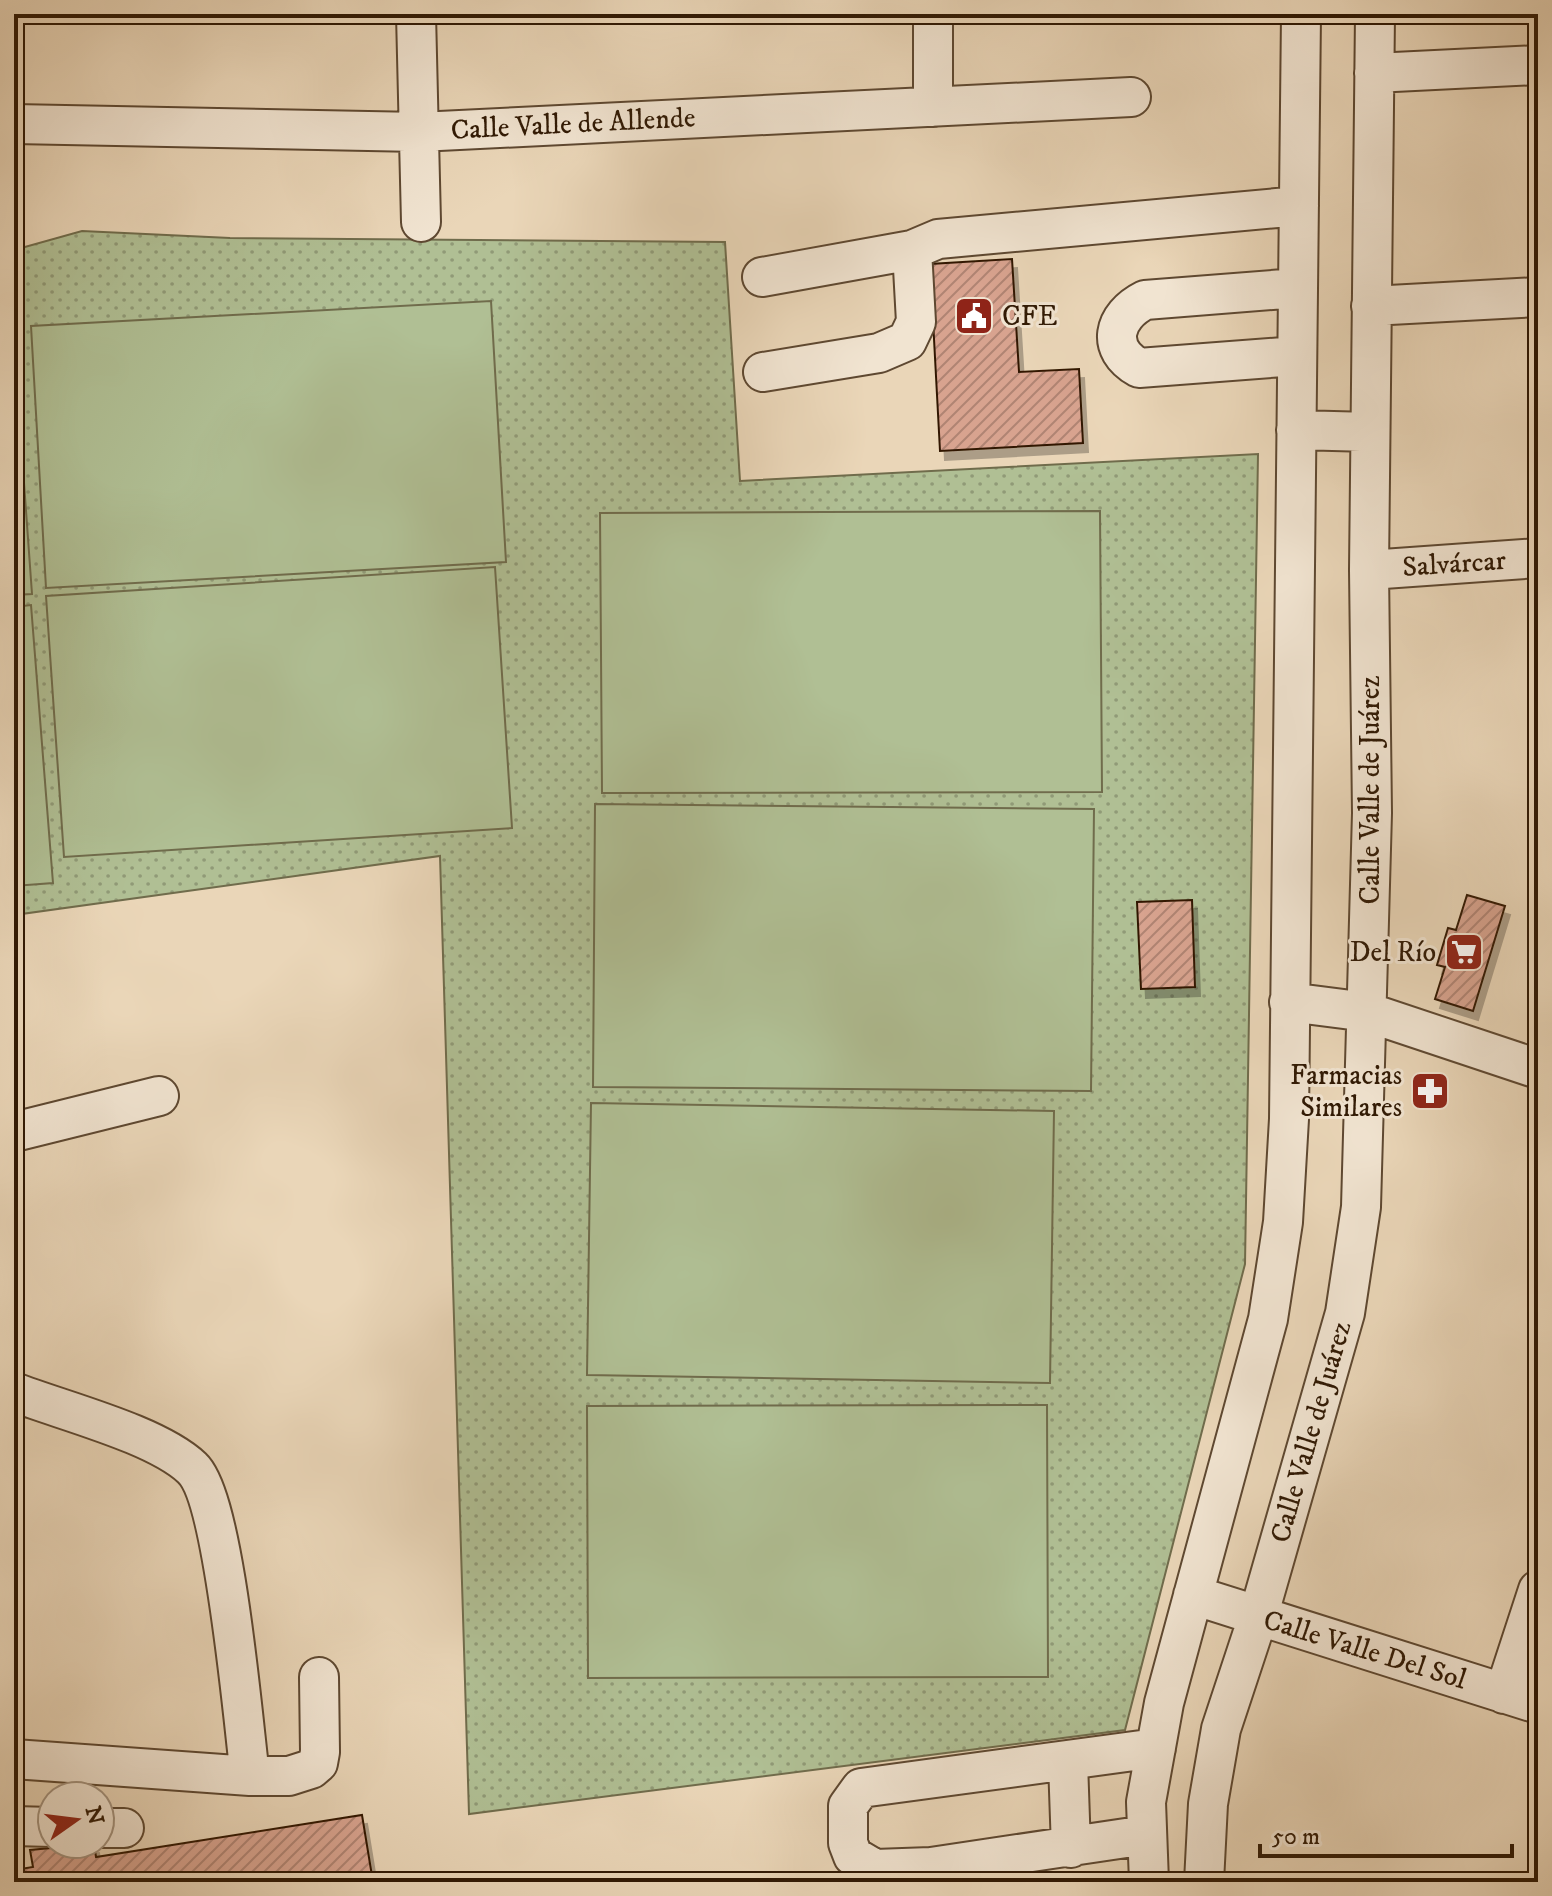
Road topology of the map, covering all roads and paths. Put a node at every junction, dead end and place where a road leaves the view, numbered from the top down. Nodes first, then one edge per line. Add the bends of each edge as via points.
1 (416, 14) edge
2 (933, 14) edge
3 (1301, 14) edge
4 (1375, 14) edge
5 (1538, 65) edge
6 (1374, 73) junction
7 (1131, 97) dead end
8 (933, 107) junction
9 (14, 124) edge
10 (419, 132) junction
11 (1299, 206) junction
12 (421, 222) dead end
13 (912, 250) junction
14 (762, 277) dead end
15 (1297, 288) junction
16 (1538, 297) edge
17 (1371, 306) junction
18 (1297, 356) junction
19 (763, 372) dead end
20 (1296, 430) junction
21 (1370, 432) junction
22 (1538, 558) edge
23 (1369, 570) junction
24 (1289, 1002) junction
25 (1367, 1012) junction
26 (1538, 1069) edge
27 (159, 1096) dead end
28 (14, 1132) edge
29 (14, 1392) edge
30 (1538, 1590) edge
31 (1193, 1595) junction
32 (1258, 1617) junction
33 (319, 1677) dead end
34 (1521, 1699) edge
35 (1156, 1748) junction
36 (14, 1759) edge
37 (1068, 1762) junction
38 (250, 1776) junction
39 (1208, 1804) junction
40 (1146, 1818) junction
41 (14, 1826) edge
42 (36, 1827) edge
43 (1071, 1848) junction
44 (1149, 1882) edge
45 (1204, 1882) edge

1 - 10 street
2 - 8 street
3 - 11 street
4 - 6 street, Calle Valle de Juárez
5 - 6 street
6 - 17 street, Calle Valle de Juárez
7 - 8 street, Calle Valle de Allende
8 - 10 street, Calle Valle de Allende
9 - 10 street, Calle Valle de Allende
10 - 12 street
11 - 13 street via 966,234
11 - 15 street
13 - 14 street
13 - 19 street via 916,322 907,341 879,353
15 - 18 street
15 - 18 street via 1145,300 1126,310 1118,324 1119,347 1127,362 1139,368
16 - 17 street
17 - 21 street, Calle Valle de Juárez
18 - 20 street
20 - 21 street
20 - 24 street
21 - 23 street, Calle Valle de Juárez
22 - 23 street, Salvárcar
23 - 25 street, Calle Valle de Juárez via 1372,813
24 - 25 street
24 - 31 street via 1286,1178 1275,1277
25 - 26 street
25 - 32 street, Calle Valle de Juárez via 1356,1258
27 - 28 street
29 - 38 street via 169,1451 195,1470 217,1527
30 - 34 street
31 - 32 street, Calle Valle Del Sol
31 - 35 street
32 - 34 street, Calle Valle Del Sol
32 - 39 street, Calle Valle de Juárez via 1221,1729
33 - 38 street via 318,1763 289,1776
35 - 37 street
35 - 40 street
36 - 38 street
37 - 43 street
37 - 43 street via 861,1788 848,1806 848,1843 853,1856 875,1869
39 - 40 street
39 - 45 street, Calle Valle de Juárez
40 - 43 street
40 - 44 street
41 - 42 street

